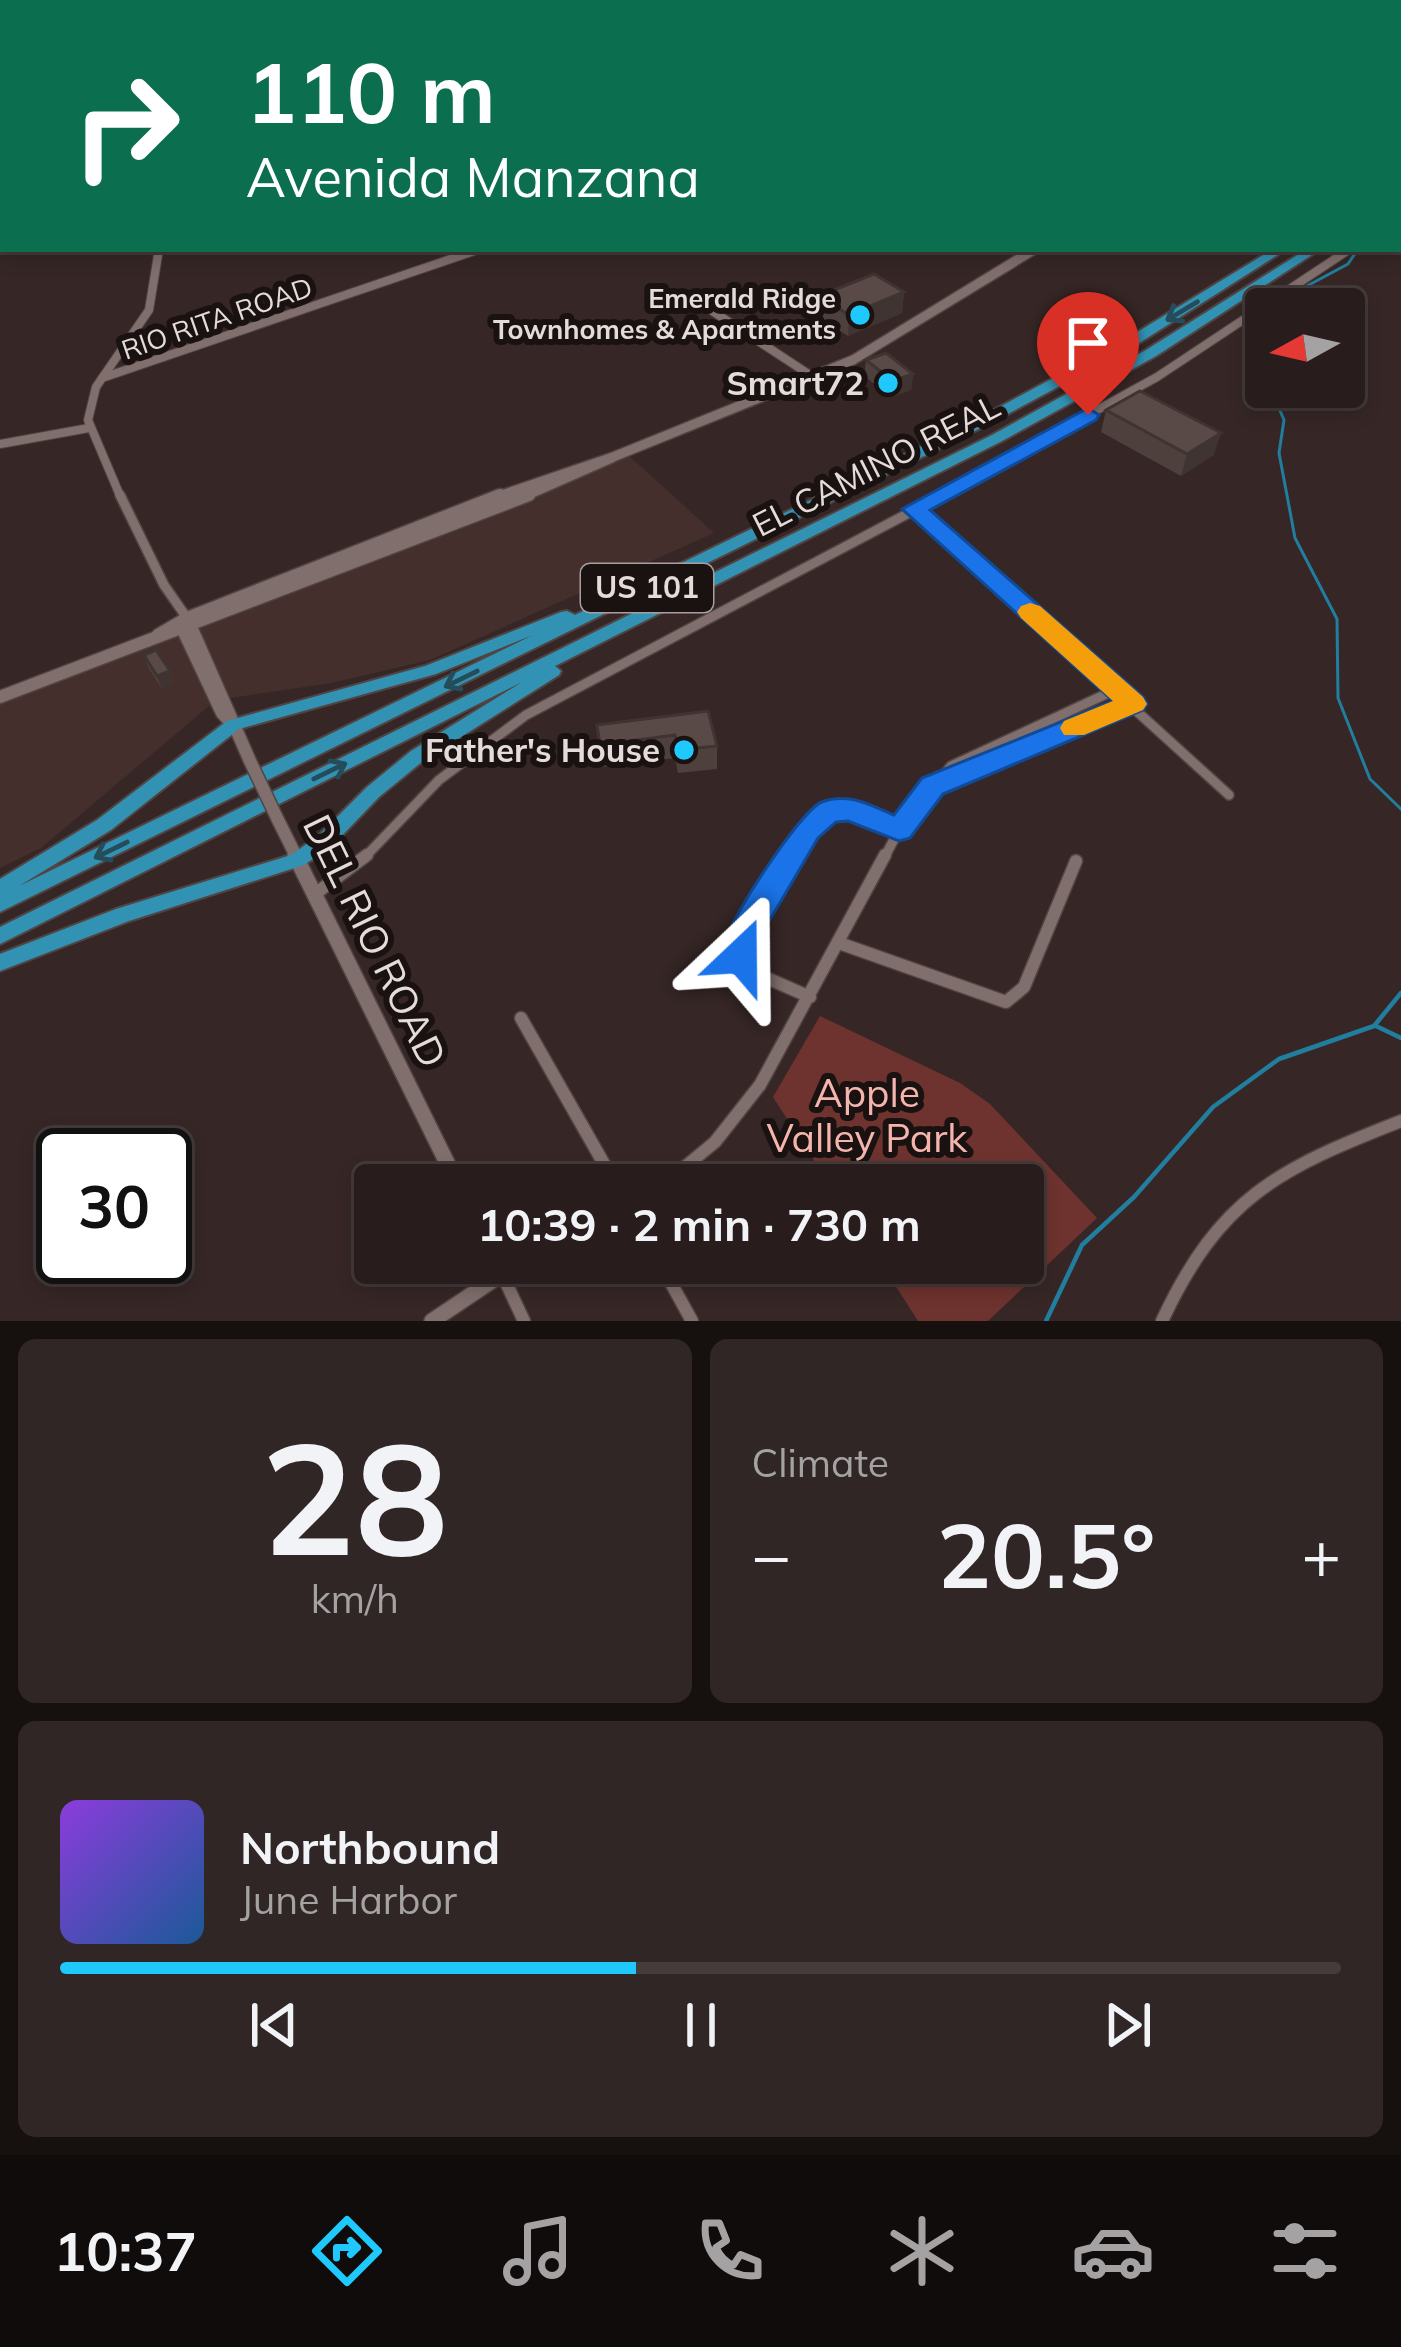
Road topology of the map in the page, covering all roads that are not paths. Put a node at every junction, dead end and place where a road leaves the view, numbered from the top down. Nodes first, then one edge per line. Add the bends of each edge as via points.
1 (159, 252) edge
2 (471, 252) edge
3 (1030, 252) edge
4 (1277, 252) edge
5 (1310, 252) edge
6 (1345, 252) edge
7 (697, 301) dead end
8 (813, 377) junction
9 (102, 378) junction
10 (89, 428) junction
11 (0, 444) edge
12 (914, 509) junction
13 (669, 577) junction
14 (183, 621) junction
15 (602, 636) junction
16 (1117, 688) junction
17 (0, 697) edge
18 (1133, 704) junction
19 (233, 725) junction
20 (933, 786) junction
21 (1229, 795) dead end
22 (899, 830) junction
23 (297, 860) junction
24 (1076, 861) dead end
25 (0, 888) edge
26 (315, 894) junction
27 (0, 904) edge
28 (0, 936) edge
29 (839, 943) junction
30 (0, 963) edge
31 (810, 997) junction
32 (521, 1018) dead end
33 (1401, 1121) edge
34 (448, 1164) edge
35 (604, 1164) edge
36 (691, 1164) edge
37 (481, 1284) edge
38 (510, 1284) edge
39 (672, 1284) edge
40 (432, 1321) edge
41 (524, 1321) edge
42 (692, 1321) edge
43 (1162, 1321) edge

1 - 9 street via 149,310
2 - 9 street, RIO RITA ROAD
3 - 8 main road via 893,339
4 -> 13 highway, EL CAMINO REAL / US 101 via 1076,372
5 - 15 highway, EL CAMINO REAL / US 101 via 1052,408
6 - 12 street via 1181,360
7 - 8 street
8 - 14 main road via 600,467
9 - 10 street
10 - 11 street
10 - 14 street, DEL RIO ROAD
12 - 16 street
12 - 26 street via 541,706 450,772 357,868
13 - 19 highway via 430,670
13 -> 27 highway, EL CAMINO REAL / US 101
14 - 17 main road
14 - 19 main road, DEL RIO ROAD
15 - 23 highway via 428,748
28 -> 15 highway, EL CAMINO REAL / US 101
16 - 18 street
16 - 20 street via 951,766
18 - 20 street
18 - 21 street
19 - 23 main road, DEL RIO ROAD, bridge
19 - 25 highway via 104,825
20 - 22 street
22 - 29 street
22 - 31 street via 850,809 827,812 742,939 741,956 754,972
23 - 26 main road, DEL RIO ROAD
23 - 30 highway
24 - 29 street via 1024,987 1006,1002
26 - 34 main road, DEL RIO ROAD
29 - 31 street
31 - 36 street via 739,1114
32 - 35 street
33 - 43 street via 1301,1162 1229,1209 1186,1269
37 - 40 main road
38 - 41 street
39 - 42 street

